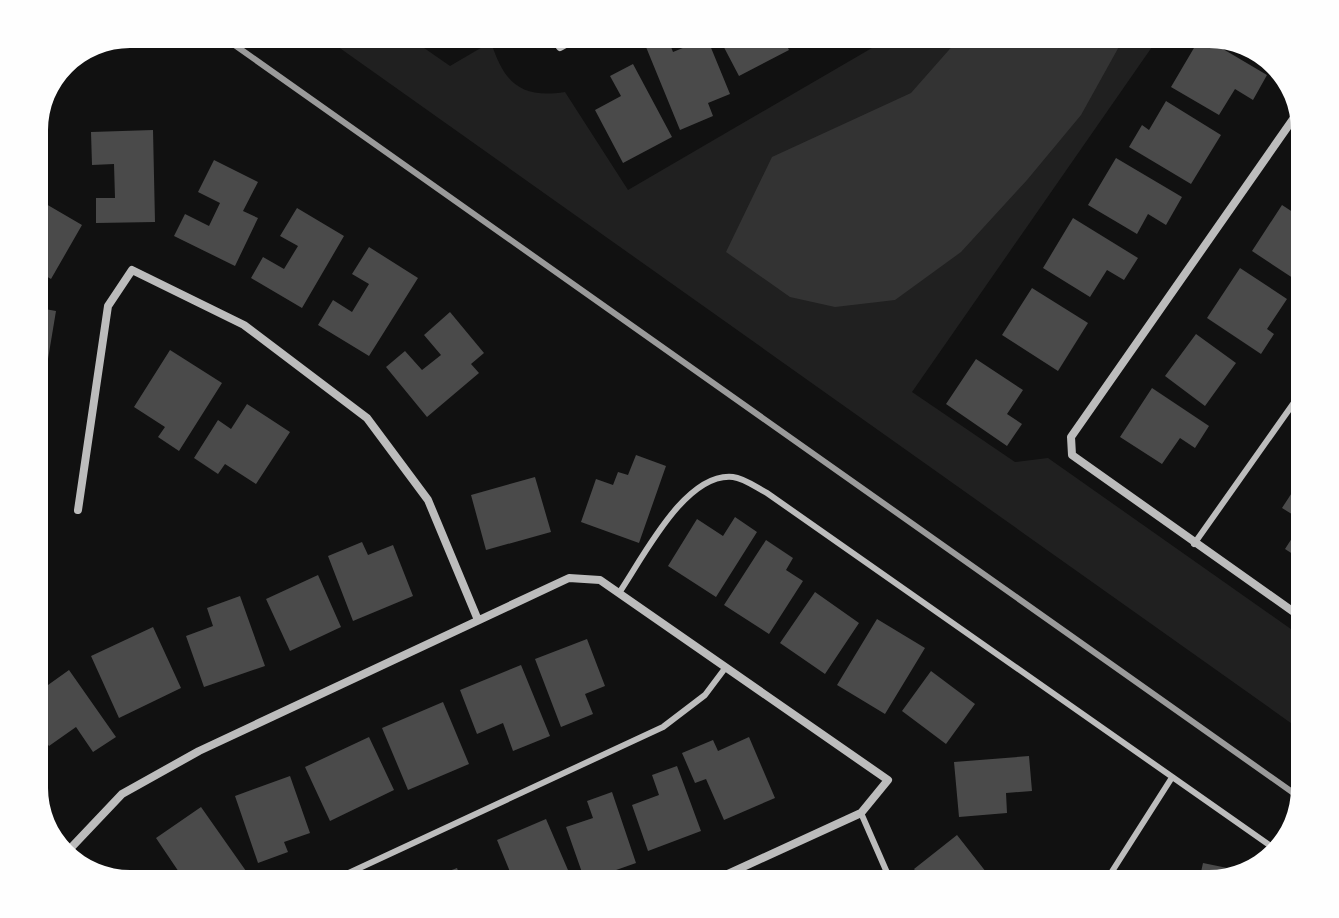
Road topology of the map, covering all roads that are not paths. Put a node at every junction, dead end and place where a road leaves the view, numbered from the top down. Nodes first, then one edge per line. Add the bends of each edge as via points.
1 (1290, 123) edge
2 (1291, 407) edge
3 (78, 510) dead end
4 (1194, 544) junction
5 (619, 593) junction
6 (1291, 610) edge
7 (478, 620) junction
8 (726, 667) junction
9 (1171, 779) junction
10 (861, 813) junction
11 (1268, 845) edge
12 (72, 846) edge
13 (355, 870) edge
14 (737, 870) edge
15 (886, 870) edge
16 (1113, 870) edge

1 - 4 street via 1071,437 1072,455
2 - 4 lane
3 - 7 street via 108,306 132,270 244,325 367,418 428,500
4 - 6 street
5 - 7 street via 600,580 569,578
5 - 8 street
5 - 9 lane via 689,492 713,479 735,477 767,493
7 - 12 street via 160,772 122,794
8 - 10 street via 888,780
8 - 13 lane via 705,695 663,727
9 - 11 lane
9 - 16 lane
10 - 14 street
10 - 15 lane

